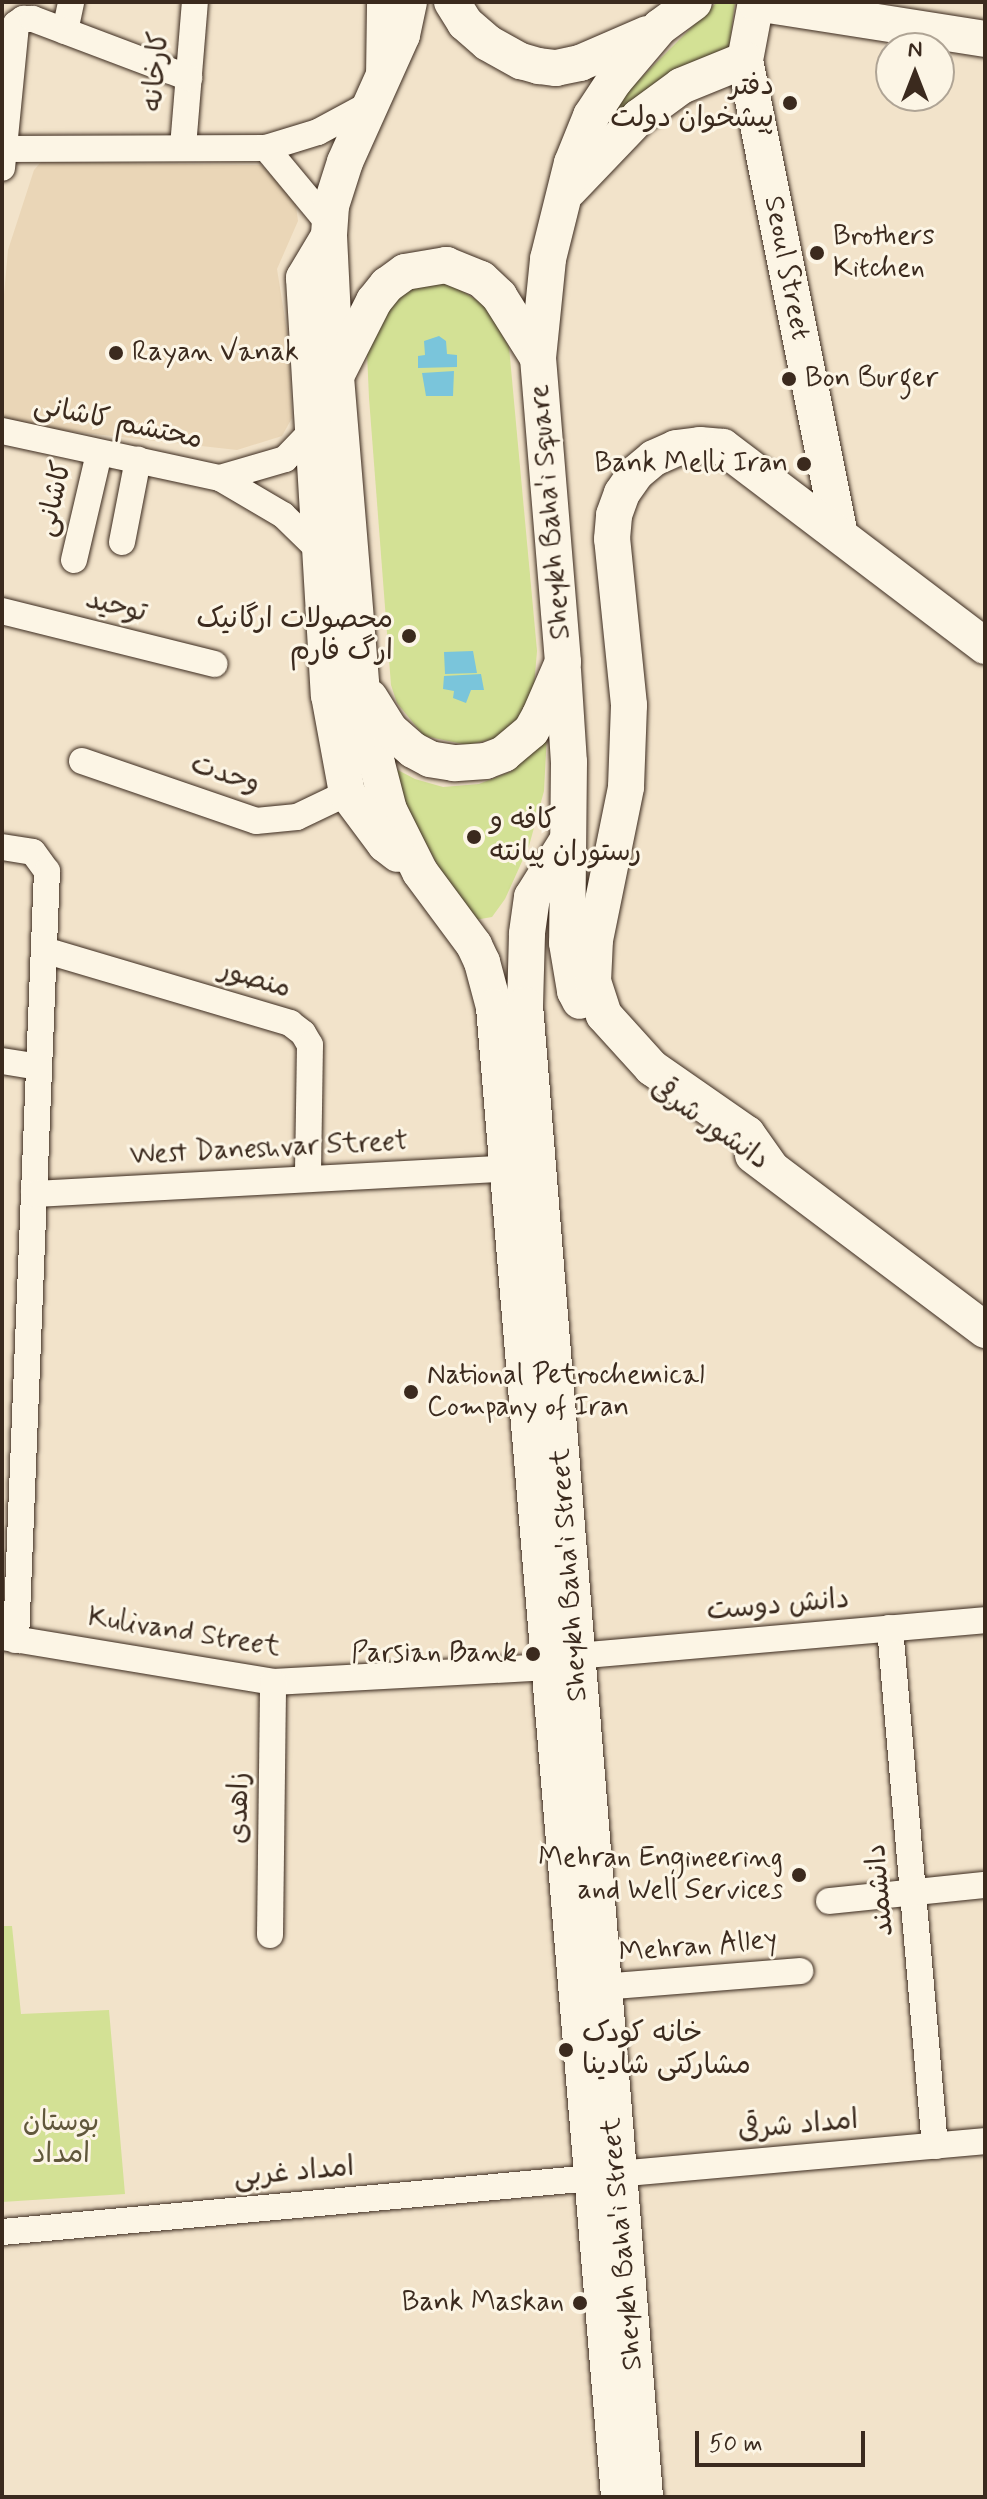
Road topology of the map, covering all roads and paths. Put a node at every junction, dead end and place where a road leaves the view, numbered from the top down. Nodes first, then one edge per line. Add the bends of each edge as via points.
1 (71, 2) edge
2 (195, 2) edge
3 (383, 2) edge
4 (409, 2) edge
5 (452, 2) edge
6 (694, 2) edge
7 (755, 9) edge
8 (669, 15) edge
9 (65, 31) junction
10 (875, 36) edge
11 (985, 39) edge
12 (955, 51) edge
13 (985, 56) edge
14 (745, 60) junction
15 (189, 78) junction
16 (376, 91) junction
17 (183, 147) junction
18 (266, 148) junction
19 (3, 156) edge
20 (563, 197) junction
21 (329, 230) junction
22 (538, 358) junction
23 (336, 377) junction
24 (2, 431) edge
25 (311, 432) junction
26 (99, 453) junction
27 (138, 460) junction
28 (220, 478) junction
29 (840, 534) junction
30 (122, 542) dead end
31 (319, 550) junction
32 (74, 560) dead end
33 (2, 611) edge
34 (985, 646) edge
35 (563, 662) junction
36 (215, 664) dead end
37 (361, 684) junction
38 (82, 761) dead end
39 (347, 793) junction
40 (567, 841) junction
41 (2, 847) edge
42 (420, 872) junction
43 (44, 950) junction
44 (2, 1061) edge
45 (39, 1067) junction
46 (507, 1168) junction
47 (771, 1168) junction
48 (308, 1179) junction
49 (34, 1194) junction
50 (985, 1330) edge
51 (985, 1620) edge
52 (890, 1628) junction
53 (9, 1638) edge
54 (563, 1662) junction
55 (273, 1682) junction
56 (575, 1819) junction
57 (985, 1885) edge
58 (913, 1892) junction
59 (829, 1901) dead end
60 (270, 1935) dead end
61 (800, 1971) dead end
62 (602, 1987) junction
63 (985, 2141) edge
64 (935, 2146) junction
65 (604, 2176) junction
66 (2, 2232) edge
67 (619, 2497) edge
68 (645, 2497) edge

1 - 9 street
2 - 15 street, کارخانه
3 - 16 street
4 - 16 main road via 402,35
5 - 8 main road via 465,23 504,54 556,68 596,57
6 - 8 main road
7 - 10 main road
7 - 11 main road
7 - 14 main road, Seoul Street
8 - 20 main road via 591,116
9 - 15 street
9 - 19 street via 33,19 16,24
12 - 13 main road
14 - 20 main road via 698,76 668,95 639,117
14 - 29 main road, Seoul Street
15 - 17 street, کارخانه
16 - 18 street via 318,132
16 - 21 main road via 345,162
17 - 18 street
17 - 19 street
18 - 21 street
20 - 22 main road via 548,259
21 - 23 main road
21 - 25 main road via 304,278
22 - 23 main road, Sheykh Baha'i Square via 509,310 481,279 463,269 436,266 405,272 387,285
22 - 35 main road, Sheykh Baha'i Square
23 - 37 main road, Sheykh Baha'i Square
24 - 26 street, محتشم کاشانی
25 - 28 street via 285,459
25 - 31 main road
26 - 27 street, محتشم کاشانی
26 - 32 street, کاشانی
27 - 28 street, محتشم کاشانی
27 - 30 street
28 - 31 street via 283,515
29 - 34 main road
29 - 47 main road via 723,447 688,446 654,458 636,473 614,515 629,705 626,787 595,940 593,982 604,1015 652,1068 747,1134
31 - 39 main road via 329,695
33 - 36 street, توحید
35 - 37 main road, Sheykh Baha'i Square via 531,731 504,754 472,763 430,759 413,750 390,730
35 - 40 main road
37 - 42 main road, Sheykh Baha'i Street via 389,810
38 - 39 street, وحدت via 256,821 297,817
39 - 42 main road via 385,844
40 - 47 main road, دانشور شرقی via 567,943 575,991 599,1034 641,1079
40 - 54 main road, Sheykh Baha'i Street via 532,897 525,1005
41 - 43 street via 33,852 47,871
42 - 46 main road, Sheykh Baha'i Street via 474,945 490,984
43 - 45 street
43 - 48 street, منصور via 290,1023 303,1033 310,1045
44 - 45 street
45 - 49 street
46 - 48 street, West Daneshvar Street
46 - 54 main road, Sheykh Baha'i Street
47 - 50 main road, دانشور شرقی
48 - 49 street, West Daneshvar Street
49 - 53 street
51 - 52 street, دانش دوست
52 - 54 street, دانش دوست
52 - 58 street, دانشمند
53 - 55 street, Kulivand Street
54 - 55 street, Kulivand Street
54 - 56 main road, Sheykh Baha'i Street
55 - 60 street, زاهدی
56 - 62 main road, Sheykh Baha'i Street
56 - 65 main road, Sheykh Baha'i Street
57 - 58 street
58 - 59 street
58 - 64 street, دانشمند
61 - 62 street, Mehran Alley
62 - 65 main road, Sheykh Baha'i Street
63 - 64 street, امداد شرقی
64 - 65 street, امداد شرقی
65 - 66 street, امداد غربی
65 - 67 main road, Sheykh Baha'i Street
65 - 68 main road, Sheykh Baha'i Street

